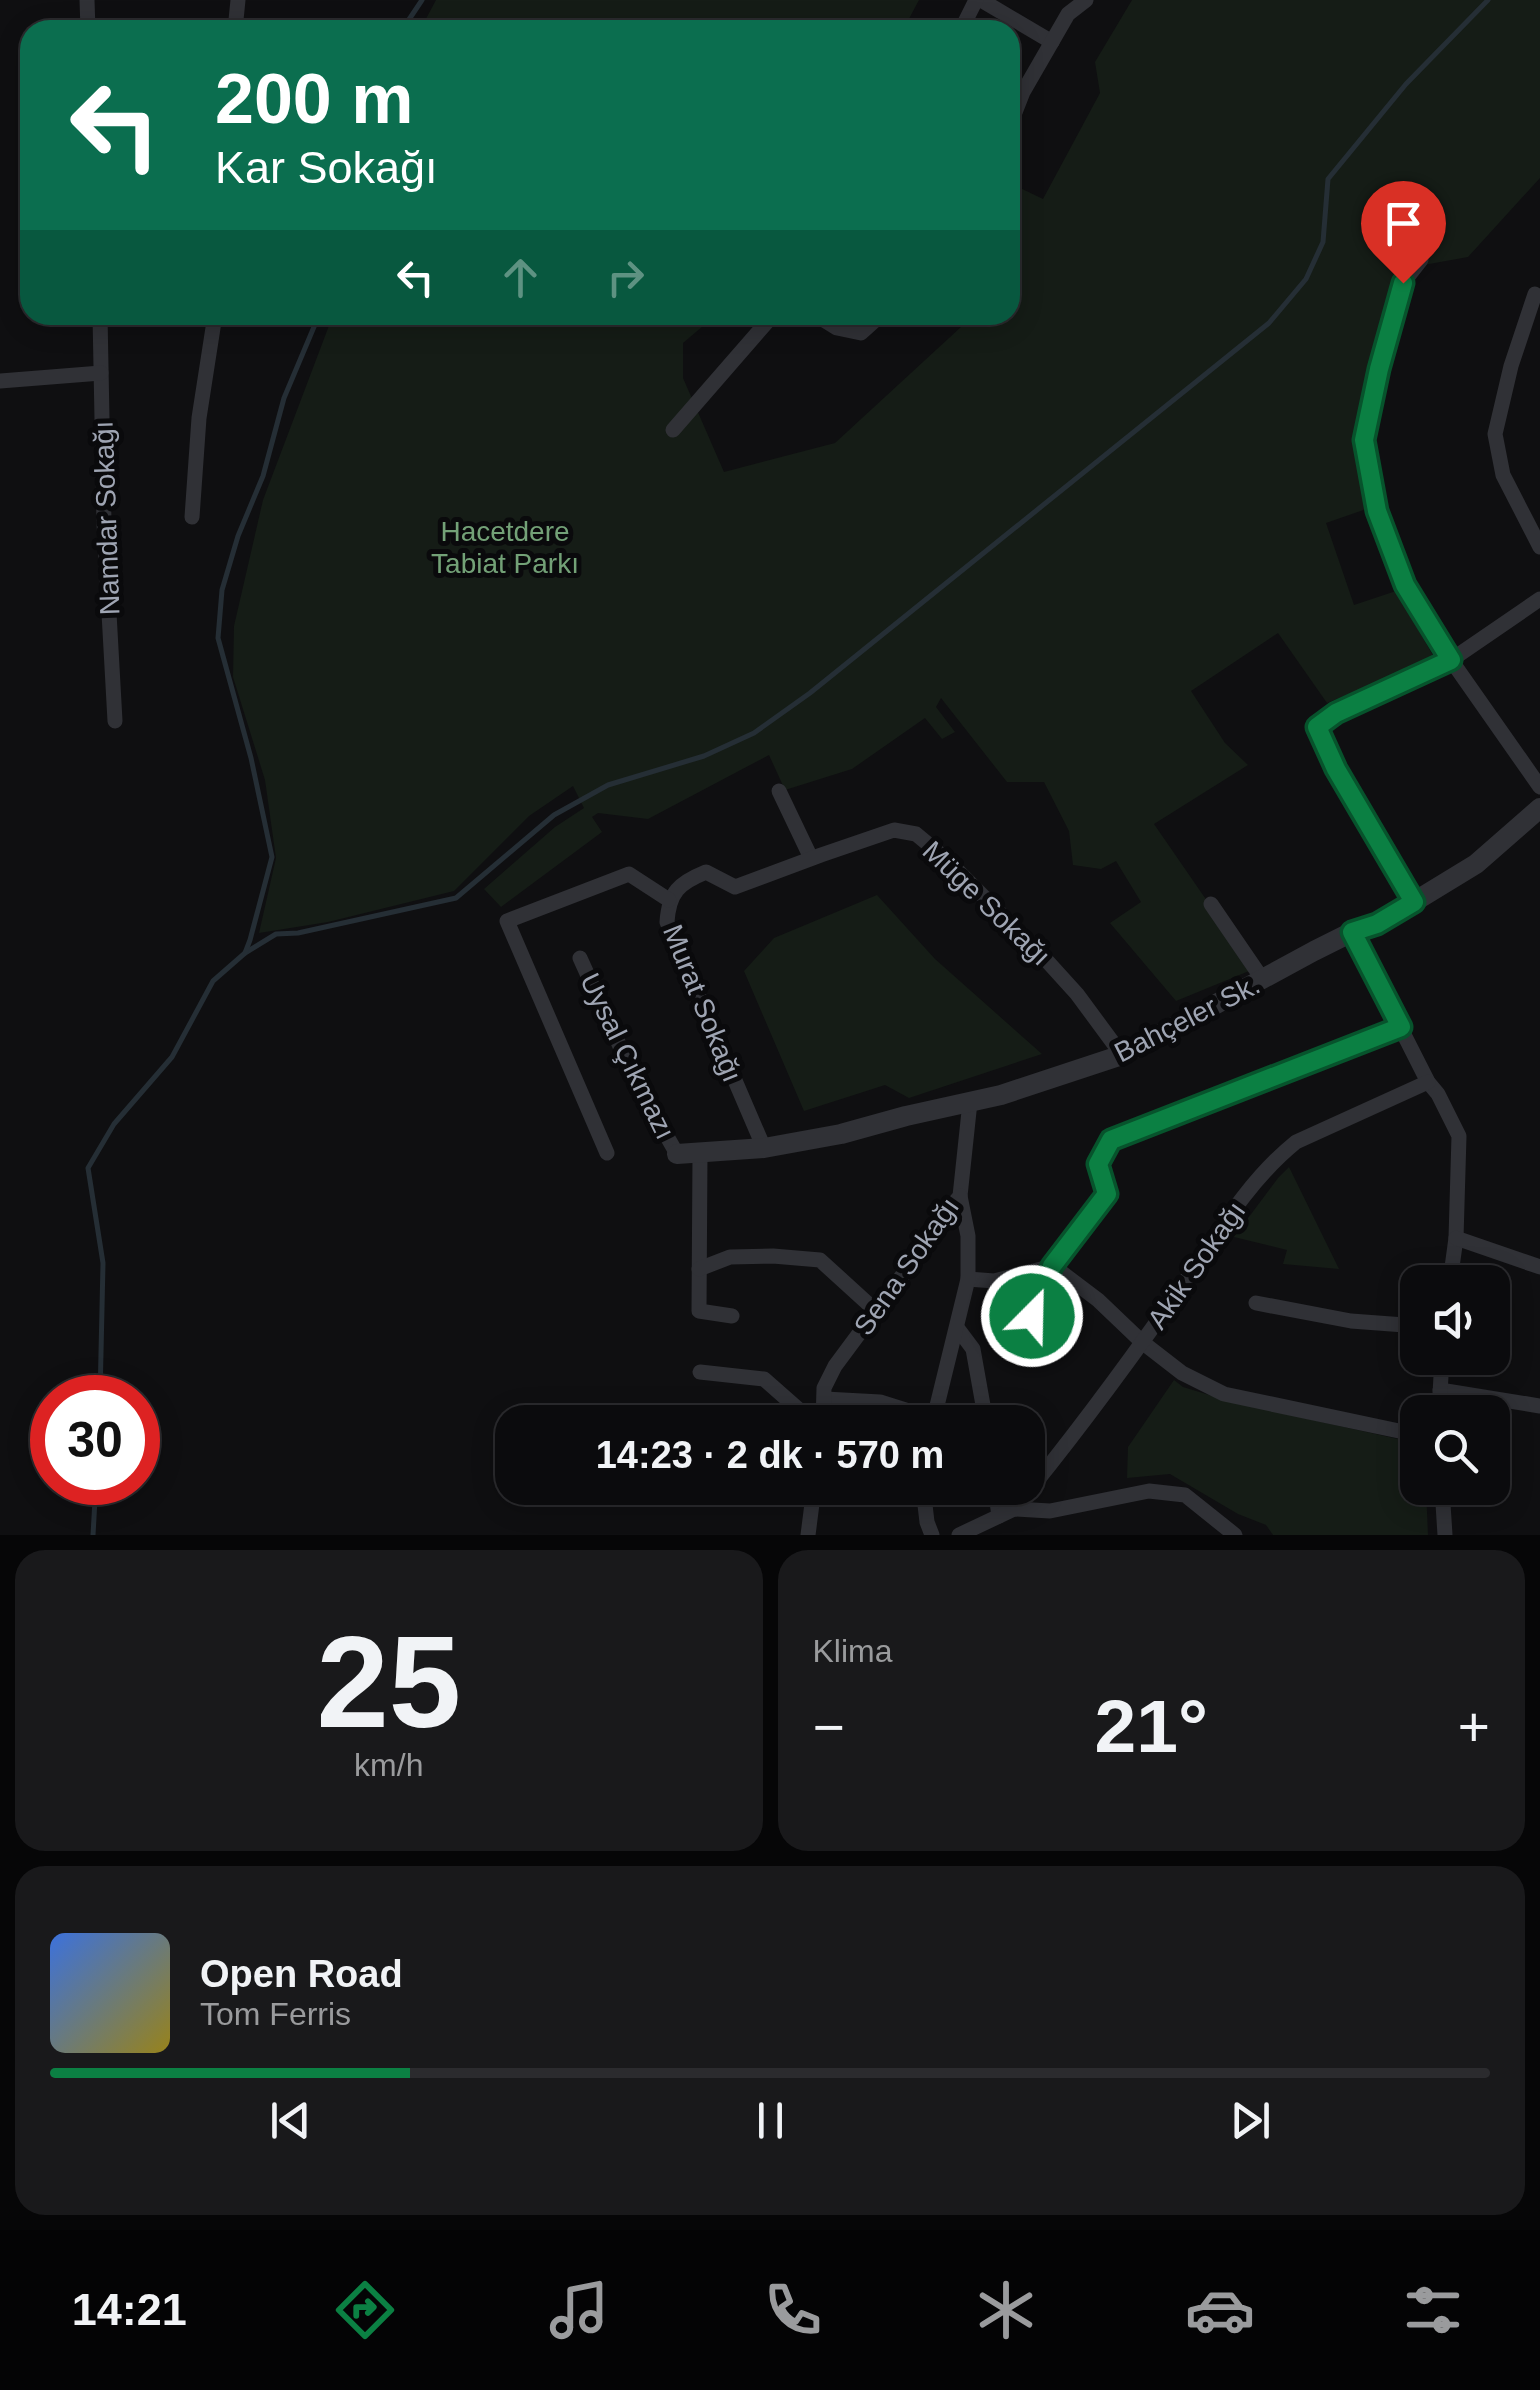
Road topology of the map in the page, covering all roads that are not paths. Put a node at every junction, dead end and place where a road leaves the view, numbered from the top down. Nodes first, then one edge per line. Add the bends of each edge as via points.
1 (979, 0) edge
2 (1086, 0) edge
3 (1014, 20) edge
4 (1020, 24) edge
5 (1052, 42) junction
6 (1020, 100) edge
7 (1421, 260) dead end
8 (1535, 294) dead end
9 (100, 325) edge
10 (213, 325) edge
11 (764, 325) edge
12 (831, 325) edge
13 (870, 325) edge
14 (101, 373) junction
15 (0, 381) edge
16 (672, 430) dead end
17 (192, 517) dead end
18 (1540, 547) edge
19 (1540, 599) edge
20 (1451, 660) junction
21 (115, 721) dead end
22 (1540, 788) edge
23 (779, 791) dead end
24 (1540, 808) edge
25 (811, 858) junction
26 (706, 872) joint
27 (669, 900) junction
28 (1414, 902) junction
29 (1212, 904) dead end
30 (1352, 932) junction
31 (580, 958) dead end
32 (1263, 980) junction
33 (1401, 1027) junction
34 (1122, 1055) junction
35 (1428, 1082) junction
36 (970, 1102) junction
37 (764, 1148) junction
38 (606, 1153) dead end
39 (677, 1154) joint
40 (700, 1154) junction
41 (960, 1196) junction
42 (1456, 1238) junction
43 (1452, 1265) edge
44 (1052, 1266) junction
45 (1540, 1267) edge
46 (700, 1270) junction
47 (968, 1279) junction
48 (1256, 1303) dead end
49 (876, 1310) junction
50 (732, 1316) dead end
51 (1400, 1325) edge
52 (958, 1329) junction
53 (1024, 1334) dead end
54 (1142, 1342) junction
55 (700, 1372) dead end
56 (1441, 1375) edge
57 (1440, 1390) junction
58 (1440, 1395) edge
59 (794, 1405) edge
60 (824, 1405) edge
61 (863, 1405) edge
62 (889, 1405) edge
63 (938, 1405) edge
64 (983, 1405) edge
65 (1540, 1406) edge
66 (1400, 1431) edge
67 (812, 1505) edge
68 (925, 1505) edge
69 (1002, 1505) edge
70 (1443, 1505) edge
71 (1006, 1513) junction
72 (808, 1535) edge
73 (932, 1535) edge
74 (959, 1535) edge
75 (1235, 1535) edge
76 (1445, 1535) edge

1 - 3 street
2 - 5 street via 1068,14
4 - 5 street
5 - 6 street
7 - 20 street via 1403,283 1364,440 1377,511 1405,585
8 - 18 street via 1494,434 1503,475
9 - 14 street, Namdar Sokağı
10 - 17 street
11 - 16 street
12 - 13 street via 861,333
14 - 15 street
14 - 21 street, Namdar Sokağı
19 - 20 street
20 - 22 street
20 - 28 street via 1317,727
23 - 25 street
24 - 28 street, Bahçeler Sk. via 1476,864
25 - 26 street, Müge Sokağı via 734,888
25 - 34 street, Müge Sokağı via 894,830 916,834 1038,951
26 - 27 street, Murat Sokağı via 686,880
27 - 37 street, Murat Sokağı via 667,922
27 - 38 street via 629,874 507,921
28 - 30 street, Bahçeler Sk.
29 - 32 street
30 - 32 street, Bahçeler Sk.
30 - 33 street
31 - 39 street, Uysal Çıkmazı
32 - 34 street, Bahçeler Sk.
33 - 35 street
33 - 44 street via 1111,1140 1098,1164 1107,1194
34 - 36 street, Bahçeler Sk.
35 - 42 street via 1460,1136
35 - 54 street, Akik Sokağı via 1296,1142 1278,1157 1231,1210
36 - 37 street, Bahçeler Sk.
36 - 41 street, Sena Sokağı
37 - 40 street, Bahçeler Sk.
39 - 40 street, Bahçeler Sk.
40 - 46 street
41 - 47 street
41 - 49 street, Sena Sokağı
42 - 43 street
42 - 45 street
44 - 47 street via 994,1281
44 - 53 street
44 - 54 street
46 - 49 street via 730,1257 820,1260
46 - 50 street via 698,1311
47 - 52 street
48 - 51 street
49 - 60 street, Sena Sokağı via 834,1366
52 - 63 street
52 - 64 street via 973,1349
54 - 66 street via 1224,1394
54 - 71 street, Akik Sokağı via 1063,1450
55 - 59 street via 764,1379
56 - 57 street
57 - 58 street
57 - 65 street
61 - 62 street
67 - 72 street
68 - 73 street
69 - 71 street
70 - 76 street
71 - 74 street
71 - 75 street via 1149,1491 1184,1495

